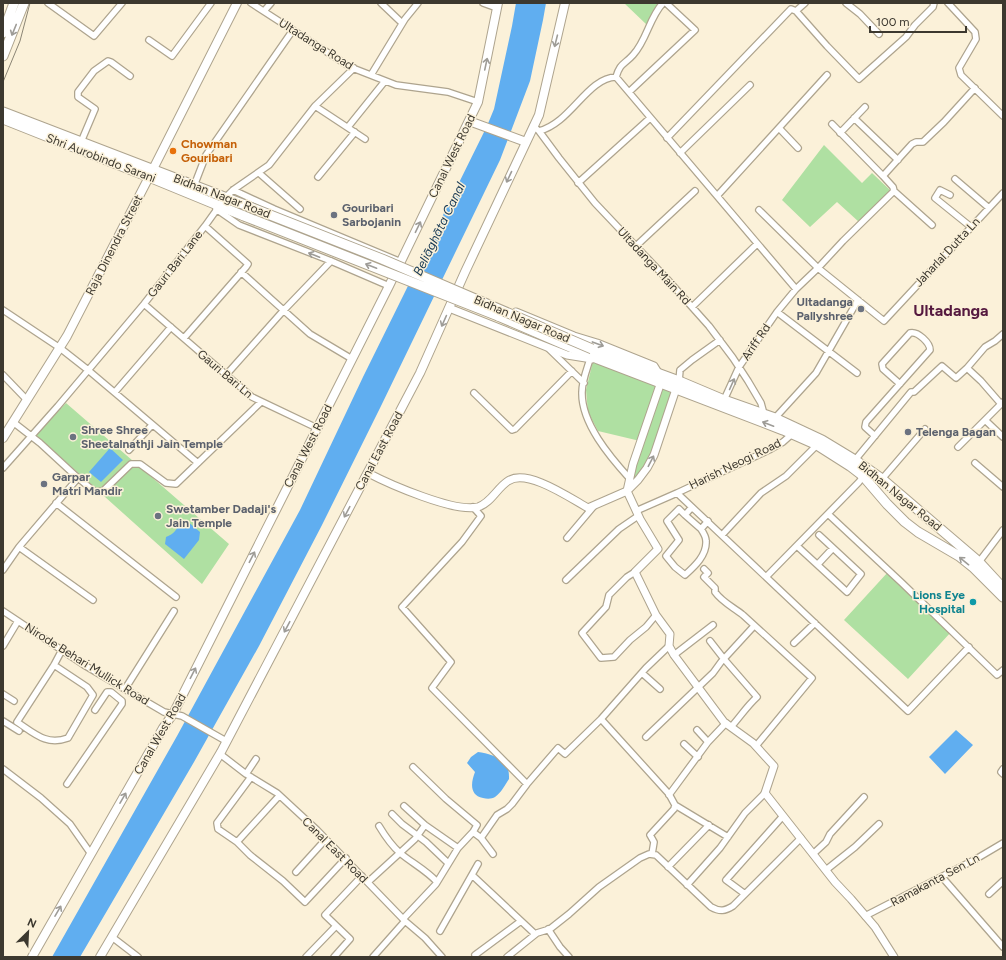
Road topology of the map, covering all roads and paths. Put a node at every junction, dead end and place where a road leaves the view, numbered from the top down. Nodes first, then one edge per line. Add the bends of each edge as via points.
1 (14, 3) edge
2 (24, 3) edge
3 (48, 3) edge
4 (122, 3) edge
5 (211, 3) edge
6 (237, 3) edge
7 (251, 3) edge
8 (271, 3) edge
9 (382, 3) edge
10 (418, 3) edge
11 (483, 3) edge
12 (565, 3) edge
13 (665, 3) edge
14 (805, 3) edge
15 (846, 3) edge
16 (934, 3) edge
17 (948, 3) edge
18 (498, 6) edge
19 (264, 11) junction
20 (796, 11) junction
21 (402, 23) junction
22 (293, 30) junction
23 (3, 33) edge
24 (879, 34) dead end
25 (148, 40) dead end
26 (3, 56) edge
27 (354, 68) junction
28 (371, 75) junction
29 (130, 76) dead end
30 (828, 76) dead end
31 (616, 77) junction
32 (385, 81) junction
33 (750, 85) dead end
34 (975, 88) junction
35 (629, 92) junction
36 (478, 102) junction
37 (315, 106) junction
38 (865, 107) dead end
39 (3, 112) edge
40 (1002, 114) edge
41 (650, 118) junction
42 (854, 118) junction
43 (3, 119) edge
44 (471, 122) junction
45 (832, 124) dead end
46 (348, 127) junction
47 (779, 128) junction
48 (536, 129) junction
49 (354, 132) junction
50 (840, 133) junction
51 (667, 138) junction
52 (365, 139) dead end
53 (524, 141) junction
54 (81, 142) junction
55 (798, 148) dead end
56 (680, 153) junction
57 (898, 160) junction
58 (151, 173) junction
59 (259, 173) junction
60 (883, 176) junction
61 (318, 177) dead end
62 (955, 179) dead end
63 (578, 183) junction
64 (194, 186) junction
65 (233, 190) junction
66 (695, 191) dead end
67 (894, 191) junction
68 (1003, 192) edge
69 (950, 195) dead end
70 (717, 196) junction
71 (220, 204) junction
72 (989, 208) junction
73 (300, 209) dead end
74 (759, 210) dead end
75 (244, 216) joint
76 (932, 225) dead end
77 (205, 226) junction
78 (971, 227) junction
79 (757, 244) junction
80 (636, 246) junction
81 (331, 261) junction
82 (401, 262) junction
83 (818, 268) junction
84 (241, 272) junction
85 (389, 286) junction
86 (458, 287) junction
87 (796, 289) junction
88 (858, 300) junction
89 (144, 304) junction
90 (692, 307) junction
91 (449, 308) junction
92 (3, 310) edge
93 (283, 311) junction
94 (777, 312) junction
95 (170, 327) junction
96 (1003, 334) edge
97 (184, 338) junction
98 (720, 340) junction
99 (547, 347) junction
100 (60, 348) junction
101 (829, 351) junction
102 (592, 355) junction
103 (352, 360) junction
104 (739, 368) junction
105 (967, 368) junction
106 (88, 370) junction
107 (572, 371) junction
108 (856, 373) dead end
109 (3, 375) edge
110 (226, 375) junction
111 (661, 377) junction
112 (584, 383) junction
113 (900, 384) junction
114 (678, 385) junction
115 (115, 392) junction
116 (474, 393) dead end
117 (27, 400) junction
118 (724, 400) junction
119 (261, 402) junction
120 (1002, 403) edge
121 (764, 414) junction
122 (775, 418) junction
123 (985, 420) junction
124 (13, 422) junction
125 (152, 425) junction
126 (317, 428) junction
127 (925, 429) dead end
128 (792, 434) junction
129 (31, 436) junction
130 (875, 436) junction
131 (1003, 437) edge
132 (3, 438) edge
133 (817, 446) junction
134 (958, 447) dead end
135 (129, 450) dead end
136 (855, 460) junction
137 (198, 463) junction
138 (975, 463) dead end
139 (3, 468) edge
140 (368, 473) junction
141 (866, 473) junction
142 (78, 478) junction
143 (630, 479) junction
144 (882, 479) junction
145 (1003, 487) edge
146 (626, 491) junction
147 (677, 493) junction
148 (56, 503) junction
149 (594, 505) junction
150 (472, 507) junction
151 (692, 507) junction
152 (637, 514) junction
153 (828, 514) junction
154 (685, 515) junction
155 (708, 521) junction
156 (702, 529) junction
157 (1003, 530) edge
158 (722, 535) junction
159 (819, 535) dead end
160 (567, 538) dead end
161 (797, 546) junction
162 (19, 547) junction
163 (833, 548) junction
164 (978, 562) junction
165 (818, 564) junction
166 (704, 569) dead end
167 (3, 570) edge
168 (635, 572) junction
169 (766, 577) junction
170 (566, 580) dead end
171 (1003, 588) edge
172 (176, 597) dead end
173 (1003, 597) edge
174 (93, 600) dead end
175 (3, 611) edge
176 (174, 611) dead end
177 (656, 615) junction
178 (18, 621) junction
179 (815, 623) junction
180 (713, 625) dead end
181 (754, 626) junction
182 (710, 641) dead end
183 (794, 643) dead end
184 (3, 646) edge
185 (669, 646) junction
186 (969, 647) junction
187 (64, 651) junction
188 (674, 655) junction
189 (724, 659) junction
190 (54, 665) junction
191 (1003, 670) edge
192 (642, 673) junction
193 (116, 684) junction
194 (698, 687) junction
195 (660, 689) dead end
196 (127, 690) junction
197 (111, 692) junction
198 (3, 694) edge
199 (14, 701) dead end
200 (122, 701) junction
201 (95, 710) dead end
202 (173, 714) junction
203 (601, 718) junction
204 (3, 721) edge
205 (728, 725) junction
206 (697, 730) dead end
207 (19, 731) dead end
208 (646, 737) dead end
209 (226, 741) junction
210 (708, 742) junction
211 (684, 744) dead end
212 (756, 746) junction
213 (220, 754) junction
214 (698, 757) junction
215 (256, 759) dead end
216 (414, 768) dead end
217 (1003, 769) edge
218 (4, 770) edge
219 (1003, 774) edge
220 (249, 775) junction
221 (67, 784) dead end
222 (528, 784) junction
223 (765, 792) junction
224 (669, 795) junction
225 (279, 796) junction
226 (864, 797) dead end
227 (675, 805) junction
228 (404, 806) dead end
229 (392, 814) dead end
230 (783, 816) junction
231 (879, 824) dead end
232 (425, 825) junction
233 (709, 825) junction
234 (378, 826) dead end
235 (473, 832) junction
236 (416, 835) junction
237 (728, 837) junction
238 (481, 838) junction
239 (801, 838) junction
240 (326, 839) junction
241 (237, 842) junction
242 (1002, 844) edge
243 (458, 848) junction
244 (400, 853) junction
245 (91, 854) junction
246 (493, 854) dead end
247 (652, 854) junction
248 (813, 854) junction
249 (346, 858) junction
250 (448, 863) junction
251 (478, 864) dead end
252 (668, 867) junction
253 (826, 870) junction
254 (296, 872) dead end
255 (472, 875) junction
256 (362, 876) junction
257 (942, 877) junction
258 (1003, 881) edge
259 (368, 882) junction
260 (437, 882) junction
261 (687, 885) junction
262 (745, 894) junction
263 (989, 894) dead end
264 (866, 916) junction
265 (404, 920) junction
266 (521, 921) junction
267 (336, 926) junction
268 (548, 929) junction
269 (440, 931) dead end
270 (536, 934) junction
271 (112, 937) junction
272 (1003, 947) edge
273 (475, 955) dead end
274 (32, 957) edge
275 (100, 957) edge
276 (138, 957) edge
277 (306, 957) edge
278 (334, 957) edge
279 (373, 957) edge
280 (442, 957) edge
281 (507, 957) edge
282 (569, 957) edge
283 (894, 957) edge

1 - 23 main road
2 -> 26 main road
3 - 4 street via 94,36
5 - 25 street via 172,56
6 - 58 main road, Raja Dinendra Street
7 - 19 street, Ultadanga Road
8 - 19 street
9 - 21 street
10 - 21 street
11 - 18 street
12 -> 48 main road, Canal East Road
13 - 31 street via 651,23 642,43 619,67
13 - 35 street via 695,30
14 - 20 street
15 - 24 street
16 - 20 street via 906,37 859,79
17 - 34 street via 975,32 976,39 959,68 961,75
36 -> 18 main road, Canal West Road
19 - 22 street, Ultadanga Road
20 - 51 street via 792,9
21 - 28 street
22 - 27 street, Ultadanga Road
22 - 64 street via 206,155
27 - 28 street, Ultadanga Road
27 - 37 street, Gauri Bari Lane
28 - 32 street, Ultadanga Road
29 - 54 street via 108,61 94,71 78,92 78,97 95,109
30 - 47 street
31 - 35 street
31 - 48 street via 607,77 591,89 549,129
32 - 36 street, Ultadanga Road via 396,85 448,92
32 - 46 street
33 - 56 street
34 - 40 street
34 - 57 street via 923,142 916,142
35 - 41 street
36 - 44 main road, Canal West Road
37 - 46 street
37 - 59 street, Gauri Bari Lane via 269,165
38 - 42 street
39 - 54 main road, Bidhan Nagar Road
41 - 51 street
41 - 63 street
42 - 50 street
42 - 57 street
43 - 58 main road, Shri Aurobindo Sarani
44 - 53 main road
82 -> 44 main road, Canal West Road
45 - 50 street
46 - 49 street
47 - 55 street
47 - 70 street
48 - 53 main road, Canal East Road
48 - 63 street, Ultadanga Main Rd
49 - 52 street
49 - 61 street
50 - 60 street
51 - 56 street
53 -> 86 main road, Canal East Road
54 - 58 main road, Bidhan Nagar Road
56 - 70 street
57 - 60 street
58 - 64 main road, Bidhan Nagar Road
58 - 71 main road, Shri Aurobindo Sarani
58 - 100 main road, Raja Dinendra Street
59 - 65 street, Gauri Bari Lane
59 - 73 street
60 - 67 street
62 - 72 street
63 - 80 street, Ultadanga Main Rd
64 - 71 main road, Bidhan Nagar Road
65 - 71 street, Gauri Bari Lane
65 - 82 street
66 - 80 street
67 - 76 street
67 - 83 street, Ariff Rd
68 - 72 street, Jaharlal Dutta Ln
69 - 78 street via 941,190 935,198
70 - 79 street
71 - 75 main road, Shri Aurobindo Sarani
71 - 77 street, Gauri Bari Lane
81 -> 71 street via 239,225
71 - 102 main road, Bidhan Nagar Road, bridge via 245,205 382,259
72 - 78 street, Jaharlal Dutta Ln
74 - 83 street, Jaharlal Dutta Ln
102 -> 75 main road, Bidhan Nagar Road, bridge
77 - 84 street via 248,264
77 - 89 street, Gauri Bari Lane
78 - 88 street, Jaharlal Dutta Ln via 884,320
79 - 87 street
79 - 90 street
80 - 90 street, Ultadanga Main Rd
81 - 85 street
81 - 93 street
82 - 85 main road, Canal West Road
83 - 87 street, Ariff Rd
83 - 88 street, Jaharlal Dutta Ln
84 - 93 street
84 - 97 street
85 - 103 main road, Canal West Road
86 - 91 main road, Canal East Road
86 -> 111 street via 574,336 654,366
87 - 94 street, Ariff Rd
88 - 101 street
89 - 95 street, Gauri Bari Ln
89 - 106 street, Gauri Bari Lane
90 - 98 street, Ultadanga Main Rd
91 - 99 street
91 -> 140 main road, Canal East Road via 420,373
92 - 100 street
93 - 103 street via 310,334
93 - 110 street
94 - 101 street
94 - 104 street, Ariff Rd
95 - 97 street, Gauri Bari Ln
95 - 115 street
96 - 105 street via 985,347
97 - 110 street, Gauri Bari Ln
98 - 104 street, Ultadanga Main Rd
98 - 114 street via 680,370
99 - 102 street via 567,355
99 - 107 street
100 - 106 street
100 - 117 main road, Raja Dinendra Street
101 - 108 street
101 - 122 street via 816,373
102 - 111 main road, Bidhan Nagar Road
102 - 112 street
103 - 126 main road, Canal West Road
118 -> 104 street, Ariff Rd
104 - 121 street, Ultadanga Main Rd via 761,403
105 - 120 street
105 - 130 street via 956,378 942,366 911,392
106 - 115 street
106 - 129 street, Gauri Bari Lane
107 - 112 street
107 - 116 street via 516,429 512,430
109 - 117 street
110 - 119 street, Gauri Bari Ln via 252,398
111 - 114 main road, Bidhan Nagar Road
111 - 143 street
112 - 143 street via 582,391 585,414 599,440
113 - 113 street via 881,366 913,332 930,345 930,350
113 - 130 street via 866,422 865,427
114 - 118 main road, Bidhan Nagar Road
128 -> 114 main road, Bidhan Nagar Road
146 -> 114 street via 638,480 654,455
115 - 125 street
117 - 124 main road, Raja Dinendra Street
118 - 121 main road, Bidhan Nagar Road
119 - 126 street, Gauri Bari Ln
119 - 137 street
120 - 123 street
121 - 122 main road, Bidhan Nagar Road
122 - 136 main road, Bidhan Nagar Road via 822,440
123 - 131 street
123 - 134 street
124 - 129 street
124 - 132 main road, Raja Dinendra Street
125 - 135 street
125 - 137 street
202 -> 126 main road, Canal West Road
127 - 144 street
128 - 133 main road, Bidhan Nagar Road
128 - 147 street, Harish Neogi Road via 769,450
129 - 139 street, Gauri Bari Lane
129 - 142 street
130 - 136 street
133 - 141 main road, Bidhan Nagar Road
133 - 158 street via 786,476 762,493
136 - 141 main road, Bidhan Nagar Road
137 - 142 street via 176,484 166,483 140,464 131,464 103,490 95,492
138 - 145 street
140 - 150 street via 441,502
140 -> 209 main road, Canal East Road
141 - 144 main road, Bidhan Nagar Road
141 - 153 street
173 -> 141 main road, Bidhan Nagar Road via 959,556 905,522 887,504
142 - 148 street
143 - 146 street
144 - 164 main road, Bidhan Nagar Road
146 - 149 street
146 - 152 street
147 - 151 street
147 - 152 street, Harish Neogi Road
148 - 162 street
148 - 172 street
149 - 150 street via 588,508 551,487 518,477 508,481 478,507
149 - 160 street
150 - 222 street via 481,516 462,542 402,608 451,662 432,688
151 - 154 street
151 - 155 street
152 - 168 street via 658,549
152 - 170 street, Harish Neogi Road
153 - 161 street
153 - 186 street
154 - 156 street
154 - 156 street via 679,509 667,521 679,540 666,556 685,575 695,567 703,555 706,540
155 - 156 street
155 - 158 street
157 - 164 street
158 - 169 street
159 - 163 street
161 - 165 street
161 - 169 street
162 - 167 street
162 - 174 street
163 - 165 street
163 - 165 street via 861,574 847,592
164 - 171 main road, Bidhan Nagar Road
166 - 181 street via 708,573 704,577 715,588 714,592 721,600 732,606
168 - 177 street
168 - 177 street via 609,595 606,608 582,633 601,658 614,657
169 - 179 street
175 - 178 street, Nirode Behari Mullick Road
176 - 196 street
177 - 185 street via 670,634
178 - 184 street
178 - 187 street, Nirode Behari Mullick Road
179 - 183 street
179 - 186 street via 908,711
180 - 188 street
181 - 189 street
181 - 212 street via 812,678
182 - 189 street
185 - 188 street
185 - 192 street
186 - 191 street via 997,675
187 - 190 street
187 - 193 street, Nirode Behari Mullick Road
188 - 194 street
189 - 194 street
189 - 205 street via 757,697
190 - 190 street via 87,687 93,695 68,738 60,741 40,737 17,722
192 - 195 street
192 - 203 street
193 - 196 street, Nirode Behari Mullick Road
193 - 197 street
194 - 205 street
194 - 208 street
196 - 200 street
196 - 202 street, Nirode Behari Mullick Road via 164,712
197 - 200 street
197 - 201 street via 107,692
198 - 199 street
200 - 221 street
202 - 209 street, Nirode Behari Mullick Road via 182,716
245 -> 202 main road, Canal West Road
203 - 222 street via 564,754 558,748
203 - 224 street
204 - 207 street
205 - 210 street
205 - 212 street
206 - 210 street
209 - 213 main road, Canal East Road
210 - 214 street
211 - 214 street
212 - 223 street via 774,766
213 - 220 street, Canal East Road
213 - 271 main road, Canal East Road
214 - 224 street
215 - 220 street
216 - 235 street via 477,825
217 - 219 street
218 - 245 street via 70,824
220 - 225 street, Canal East Road
220 - 241 street via 217,823 218,829
222 - 238 street via 507,809 497,814
223 - 230 street
223 - 237 street via 745,813
224 - 227 street
225 - 240 street, Canal East Road
225 - 241 street
226 - 248 street
227 - 233 street
227 - 247 street via 650,834 654,842
228 - 232 street
229 - 236 street
230 - 239 street
230 - 262 street via 726,880
231 - 253 street
232 - 236 street
232 - 243 street
233 - 237 street
233 - 252 street
234 - 244 street
235 - 238 street
235 - 243 street
236 - 244 street
236 - 250 street
237 - 261 street
238 - 246 street
239 - 248 street
239 - 262 street
240 - 249 street, Canal East Road
240 - 254 street
241 - 249 street via 305,902
242 - 257 street, Ramakanta Sen Ln
243 - 250 street
244 - 259 street
244 - 260 street
274 -> 245 main road, Canal West Road
247 - 252 street
247 - 268 street via 640,858 599,887
248 - 253 street
249 - 256 street, Canal East Road
250 - 260 street
251 - 255 street
252 - 261 street
253 - 264 street
255 - 266 street
255 - 269 street
256 - 259 street, Canal East Road
256 - 267 street via 325,914
257 - 264 street, Ramakanta Sen Ln
257 - 272 street
258 - 263 street
259 - 265 street, Canal East Road
260 - 265 street
261 - 262 street via 719,911 726,911
264 - 283 street
265 - 279 street
265 - 280 street, Canal East Road
266 - 270 street
266 - 273 street
267 - 277 street
267 - 278 street via 350,939
268 - 270 street
268 - 282 street
270 - 281 street
271 - 275 main road, Canal East Road
271 - 276 street

